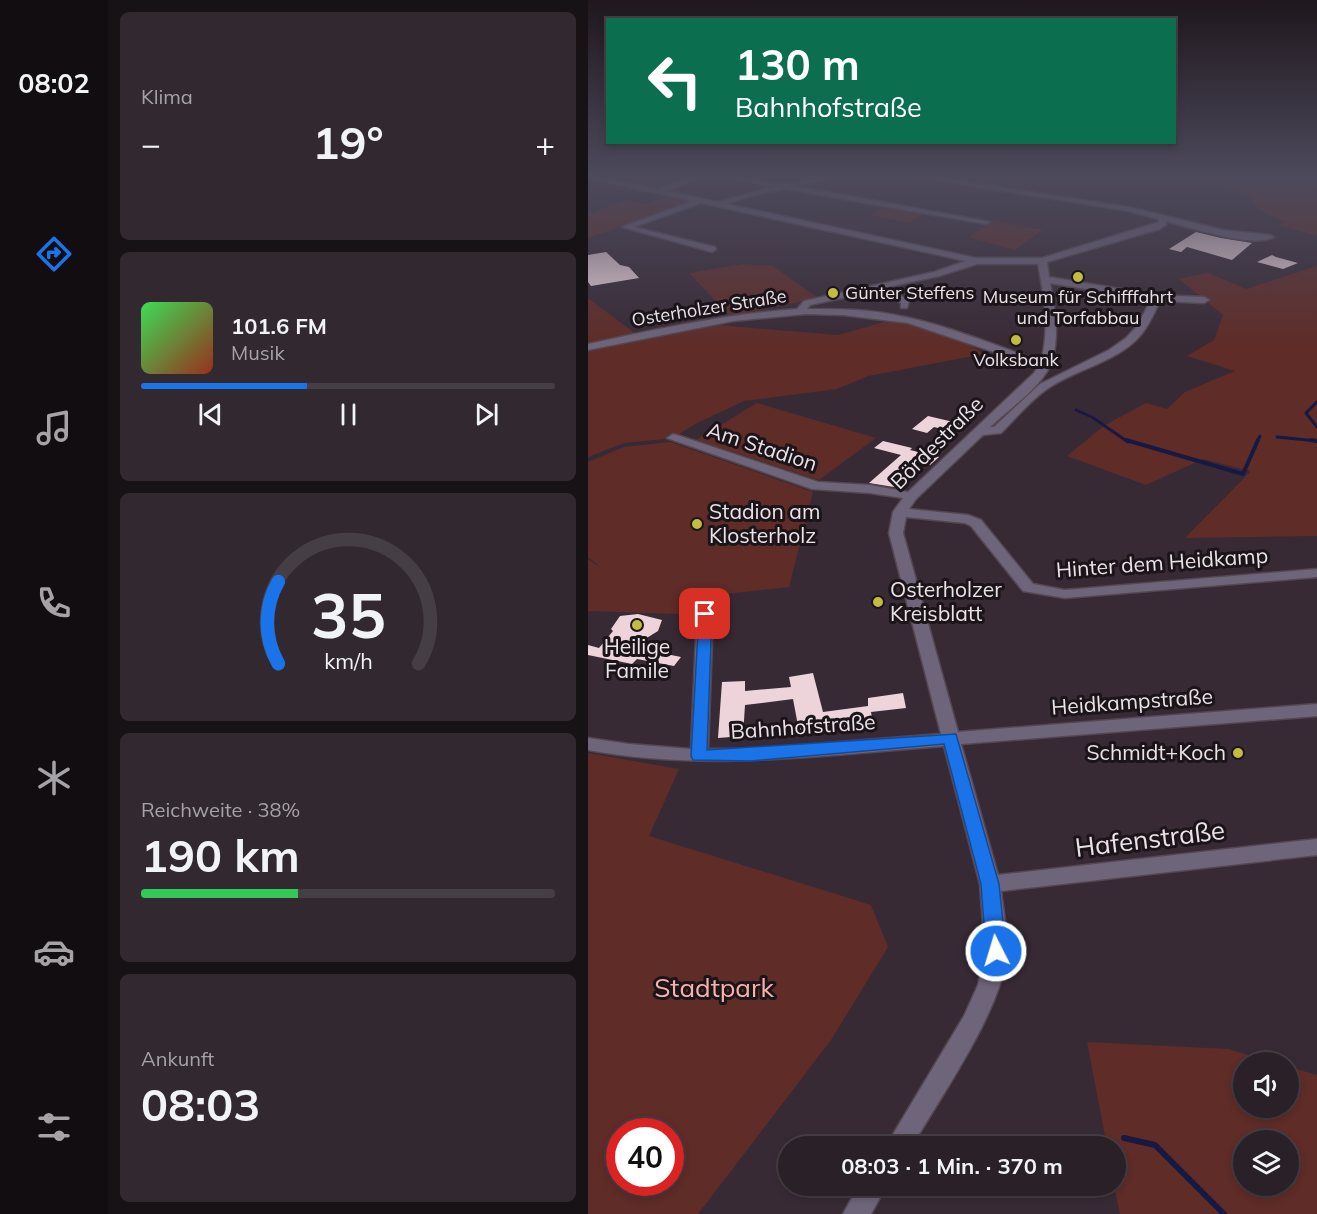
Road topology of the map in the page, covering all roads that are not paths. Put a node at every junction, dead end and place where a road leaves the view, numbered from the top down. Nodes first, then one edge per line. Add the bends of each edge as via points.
1 (648, 233) edge
2 (845, 233) edge
3 (1138, 233) edge
4 (1228, 233) edge
5 (1270, 237) dead end
6 (712, 249) dead end
7 (976, 261) junction
8 (1042, 261) junction
9 (1045, 279) junction
10 (882, 288) junction
11 (1157, 298) junction
12 (1204, 300) dead end
13 (904, 306) dead end
14 (800, 311) junction
15 (588, 347) edge
16 (1048, 349) junction
17 (1015, 357) junction
18 (1045, 366) junction
19 (980, 431) junction
20 (673, 438) dead end
21 (911, 496) junction
22 (900, 512) junction
23 (1313, 573) edge
24 (1317, 588) edge
25 (705, 614) dead end
26 (1317, 710) edge
27 (951, 738) junction
28 (588, 744) edge
29 (699, 756) junction
30 (1317, 847) edge
31 (990, 884) junction
32 (904, 1136) edge
33 (867, 1196) edge
34 (856, 1214) edge

1 - 6 street
2 - 7 street
3 - 8 street
4 - 5 street via 1254,239
7 - 8 street
7 - 10 street
8 - 9 street
9 - 11 street
9 - 16 street via 1050,313
10 - 13 street via 897,295 906,303
10 - 14 street via 807,303
11 - 12 street
11 - 19 street via 1144,326 1130,341 1049,382 998,431
14 - 15 street, Osterholzer Straße via 686,326
14 - 17 street, Osterholzer Straße via 891,316
16 - 17 street
16 - 18 street
17 - 18 street, Osterholzer Straße
18 - 19 street, Bördestraße
19 - 21 street, Bördestraße
20 - 21 street, Am Stadion via 817,486
21 - 22 street, Bördestraße
22 - 23 street, Hinter dem Heidkamp via 976,523 1028,588 1044,593
22 - 27 street, Bördestraße via 896,533 900,554
23 - 24 street
25 - 29 street
26 - 27 street, Heidkampstraße
27 - 29 street, Bahnhofstraße
27 - 31 street, Bördestraße
28 - 29 street, Bahnhofstraße via 623,751
30 - 31 street, Hafenstraße
31 - 32 street, Bördestraße via 996,951 989,985 972,1023
33 - 34 street

